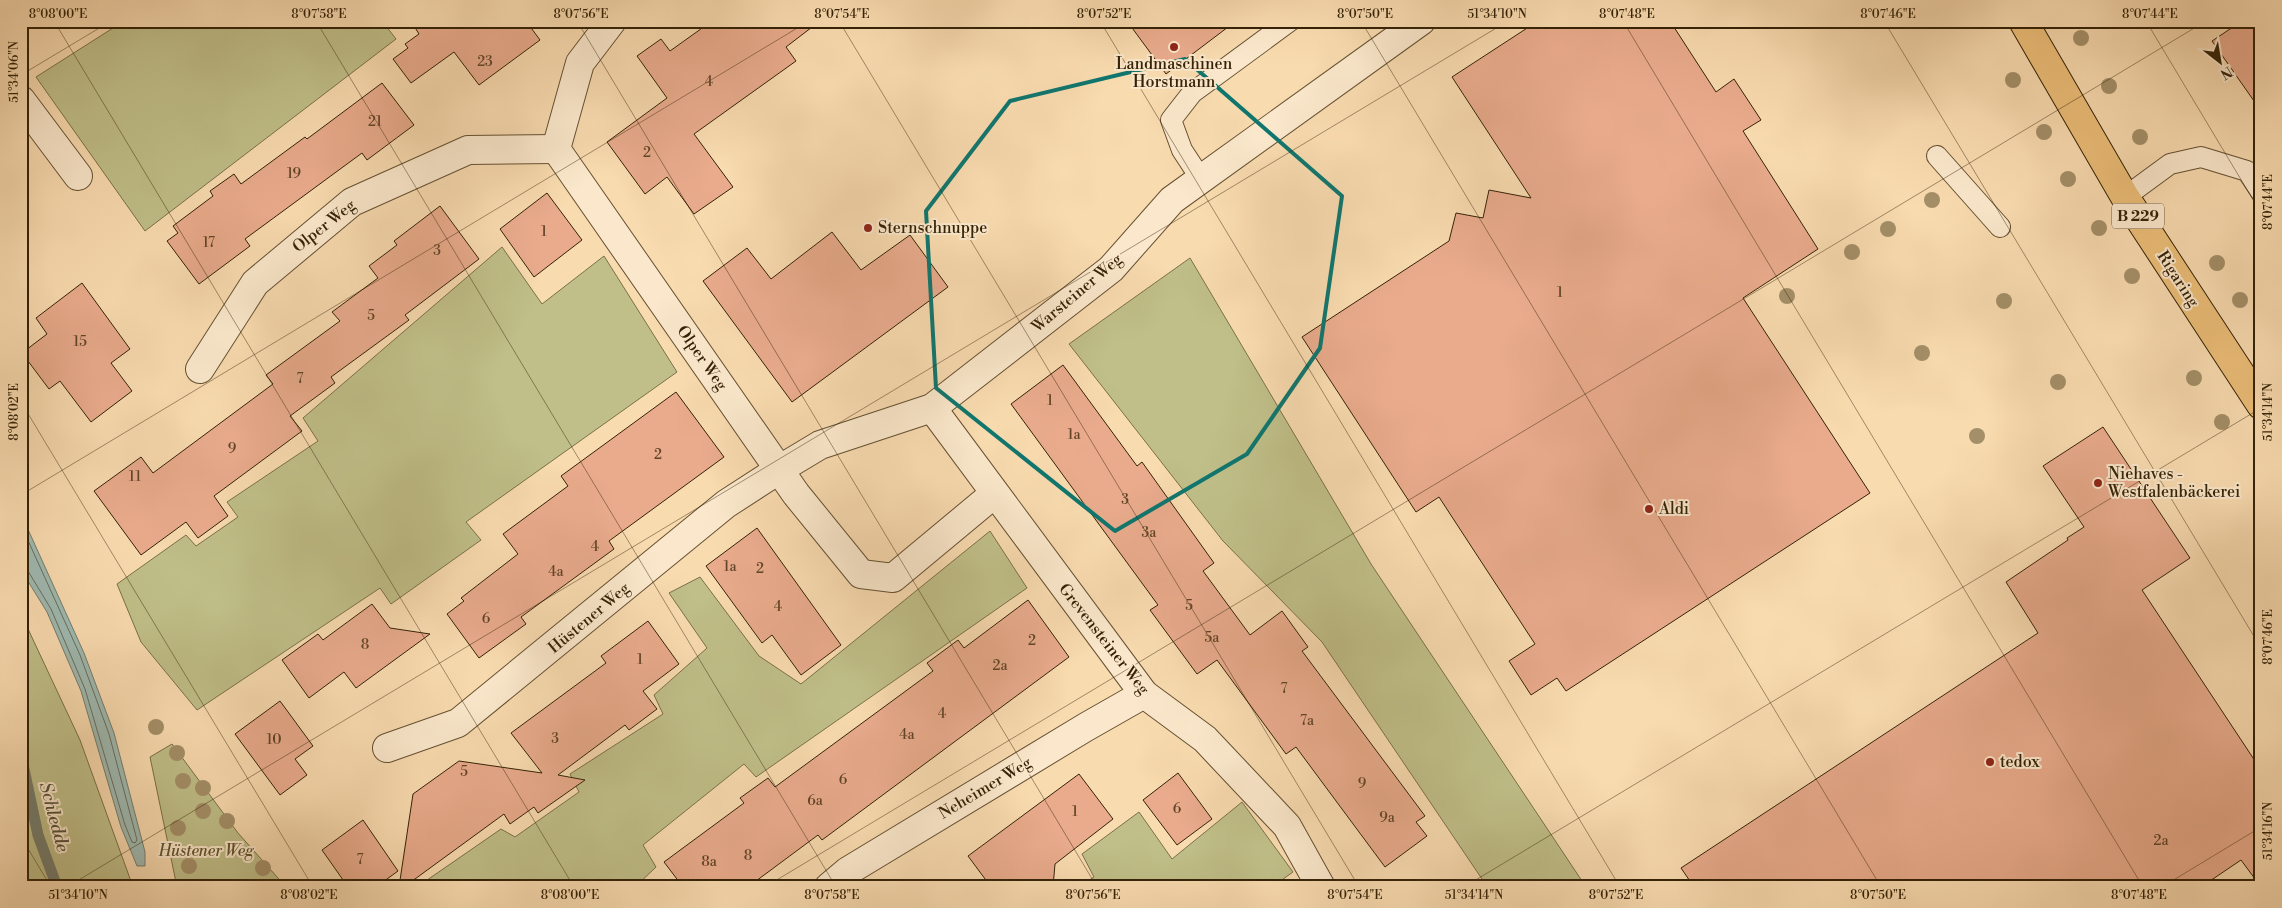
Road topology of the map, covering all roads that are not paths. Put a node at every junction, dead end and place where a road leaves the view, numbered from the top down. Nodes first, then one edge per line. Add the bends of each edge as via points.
1 (612, 21) edge
2 (1290, 21) edge
3 (1421, 21) edge
4 (2023, 21) edge
5 (21, 100) edge
6 (556, 149) junction
7 (1937, 156) dead end
8 (78, 176) dead end
9 (1201, 179) junction
10 (2261, 192) edge
11 (2125, 196) junction
12 (2000, 227) dead end
13 (200, 369) dead end
14 (2261, 405) edge
15 (932, 408) junction
16 (780, 469) junction
17 (994, 494) junction
18 (1144, 694) junction
19 (387, 748) dead end
20 (829, 887) edge
21 (1321, 887) edge

1 - 6 street via 580,63
2 - 9 lane via 1192,93 1171,120 1182,150
3 - 9 street, Warsteiner Weg
4 - 11 main road, Rigaring / B 229
5 - 8 street
6 - 13 street, Olper Weg via 468,150 352,202 255,283
6 - 16 street, Olper Weg
7 - 12 lane
9 - 15 street, Warsteiner Weg via 1172,200 1111,269
10 - 11 lane via 2247,171 2201,157 2170,164
11 - 14 main road, Rigaring / B 229
15 - 16 street, Warsteiner Weg via 820,445
15 - 17 street, Grevensteiner Weg
16 - 17 street via 796,494 861,574 893,578
16 - 19 street, Hüstener Weg via 726,504 458,723
17 - 18 street, Grevensteiner Weg
18 - 20 street, Neheimer Weg via 848,871
18 - 21 street, Grevensteiner Weg via 1205,740 1287,826

